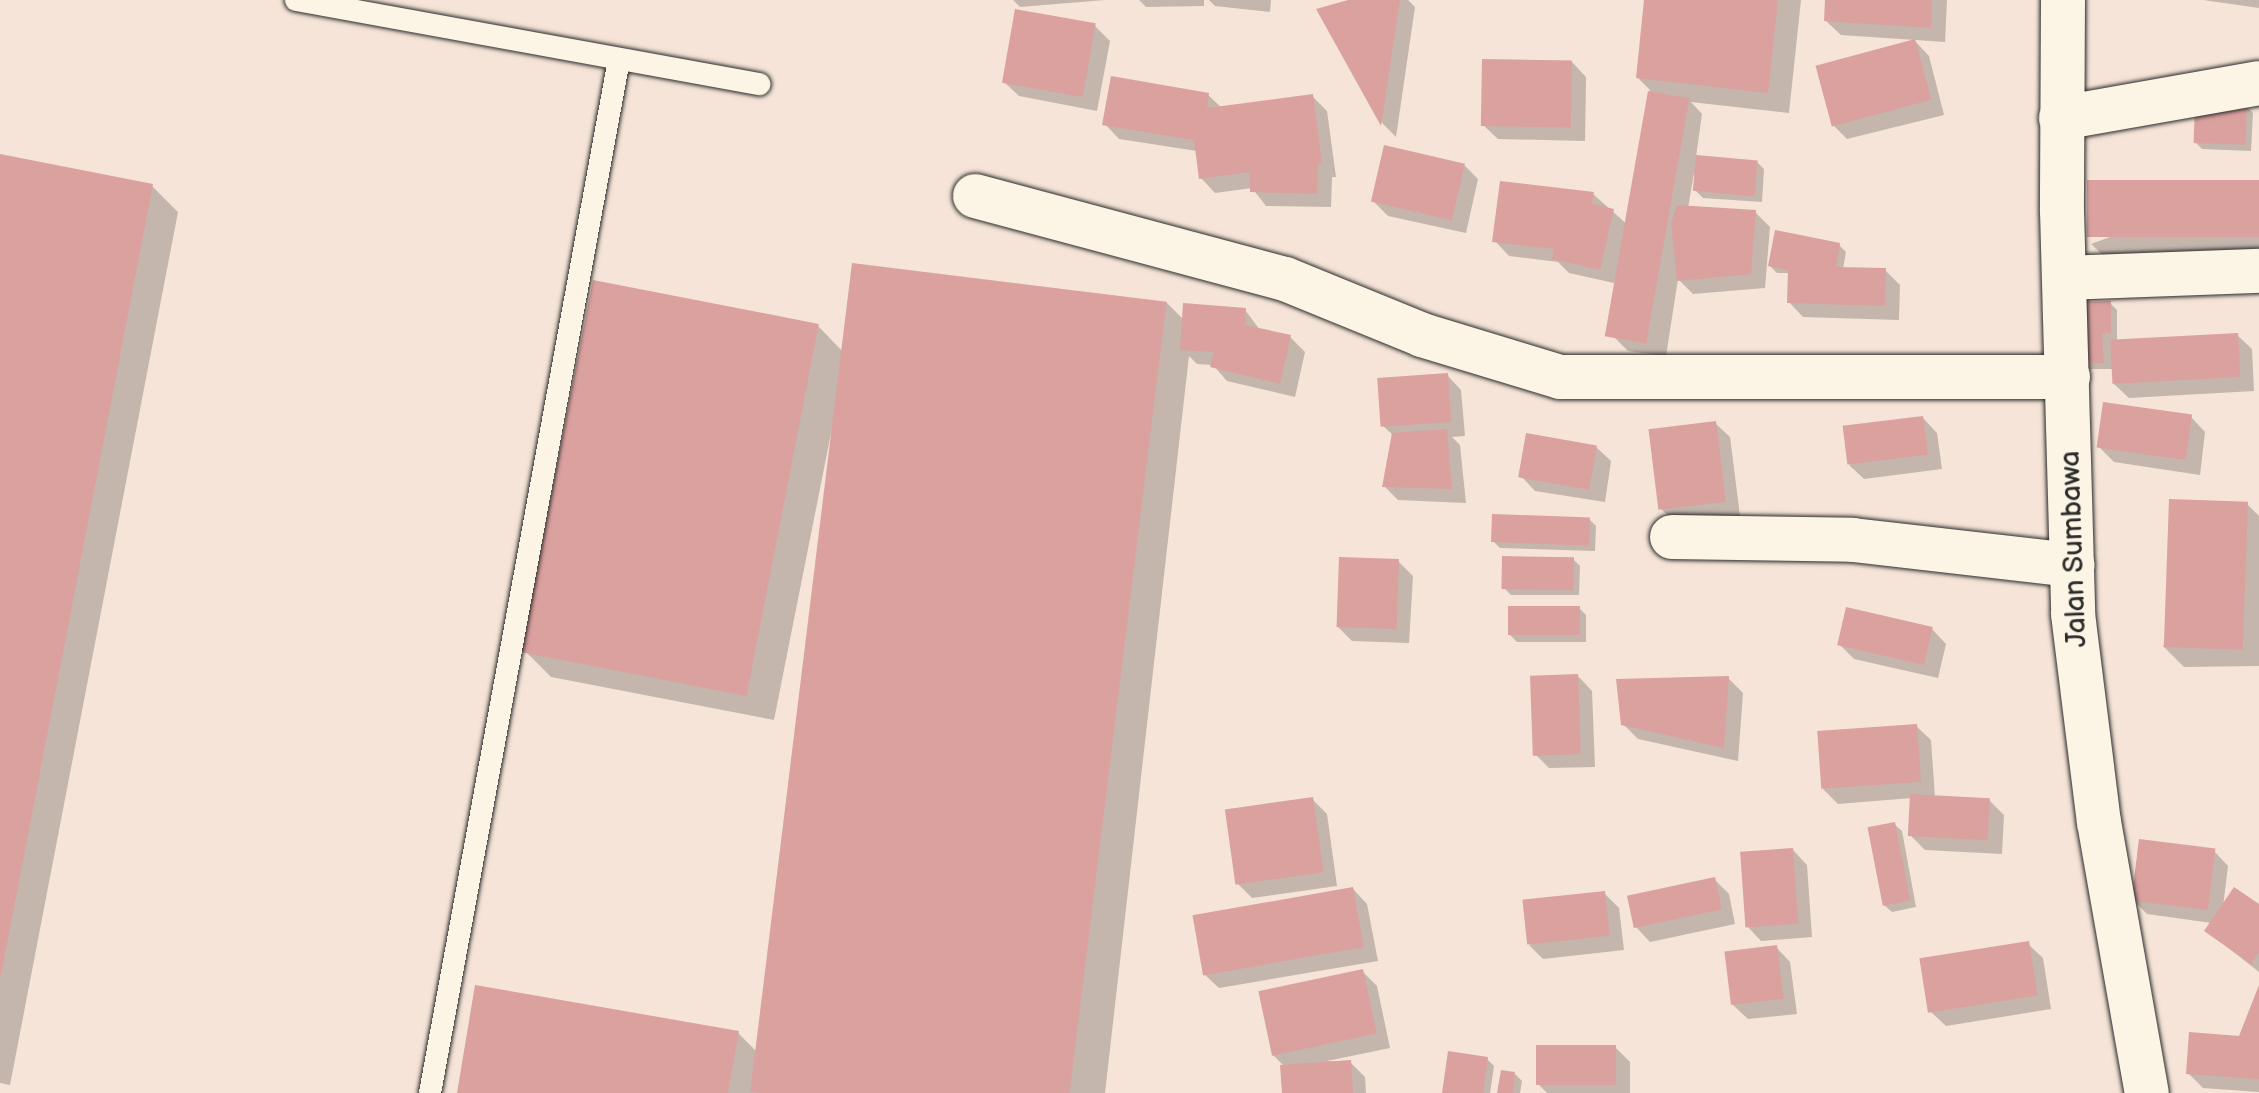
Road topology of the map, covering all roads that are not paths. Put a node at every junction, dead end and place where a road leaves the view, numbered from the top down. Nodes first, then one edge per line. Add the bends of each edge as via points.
1 (296, 0) edge
2 (2063, 0) edge
3 (619, 59) junction
4 (2259, 83) edge
5 (759, 84) dead end
6 (2061, 118) junction
7 (975, 196) dead end
8 (2259, 271) edge
9 (2065, 278) junction
10 (2068, 377) junction
11 (1672, 537) dead end
12 (2073, 565) junction
13 (430, 1093) edge
14 (2147, 1093) edge

1 - 3 lane
2 - 6 street, Jalan Sumbawa
3 - 5 lane
3 - 13 lane
4 - 6 street
6 - 9 street, Jalan Sumbawa
7 - 10 street via 1285,279 1422,335 1560,377
8 - 9 street
9 - 10 street, Jalan Sumbawa
10 - 12 street, Jalan Sumbawa
11 - 12 street via 1853,540
12 - 14 street, Jalan Sumbawa via 2080,681 2099,822

